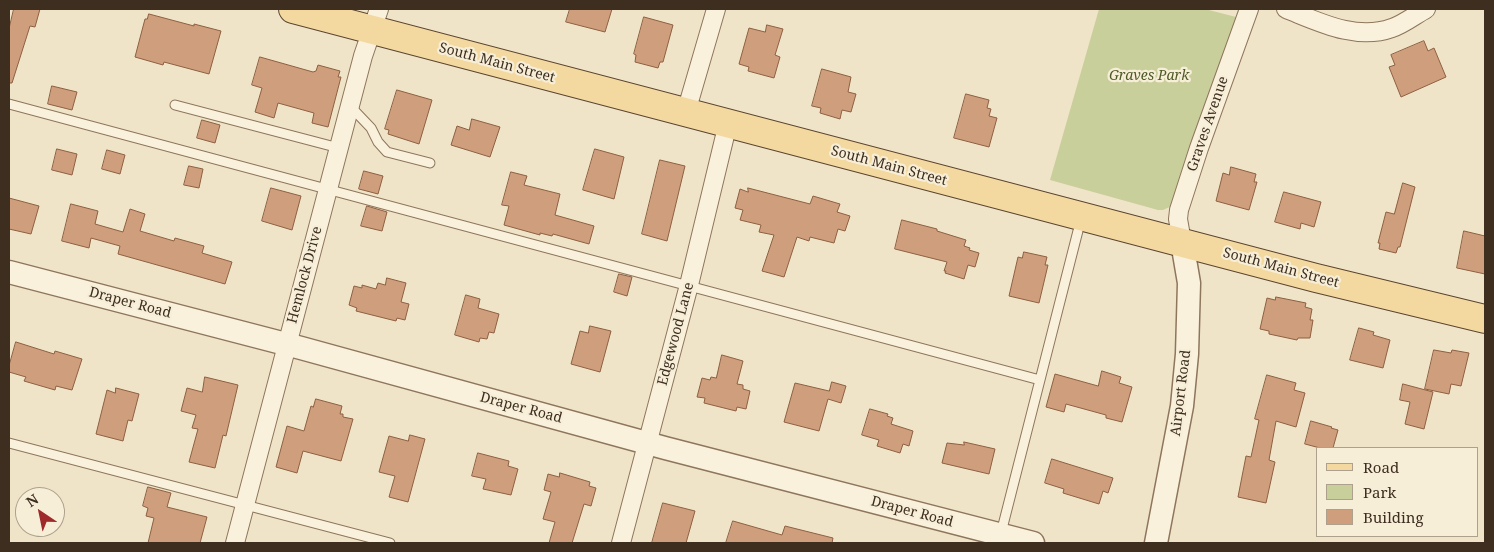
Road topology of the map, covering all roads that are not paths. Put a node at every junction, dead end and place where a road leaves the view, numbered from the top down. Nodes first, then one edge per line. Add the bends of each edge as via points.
1 (293, 9) edge
2 (716, 9) edge
3 (1249, 9) edge
4 (1286, 9) edge
5 (1426, 9) edge
6 (375, 19) edge
7 (9, 104) edge
8 (175, 105) dead end
9 (350, 106) junction
10 (686, 112) junction
11 (728, 123) junction
12 (339, 148) junction
13 (430, 163) dead end
14 (328, 189) junction
15 (1082, 216) junction
16 (1182, 242) junction
17 (9, 272) edge
18 (689, 285) junction
19 (1485, 319) edge
20 (287, 344) junction
21 (1040, 380) junction
22 (9, 443) edge
23 (647, 443) junction
24 (246, 505) junction
25 (1001, 534) junction
26 (235, 543) edge
27 (390, 543) edge
28 (621, 543) edge
29 (1033, 543) edge
30 (1156, 543) edge

1 - 6 main road, South Main Street
2 - 10 street
3 - 16 street, Graves Avenue via 1179,210
4 - 5 street via 1360,33 1393,28
6 - 9 street, Hemlock Drive
6 - 10 main road, South Main Street
7 - 14 lane
8 - 12 lane
9 - 12 street, Hemlock Drive
9 - 13 lane via 371,128 387,152
10 - 11 main road, South Main Street
11 - 15 main road, South Main Street
11 - 18 street, Edgewood Lane
12 - 14 street, Hemlock Drive
14 - 18 lane
14 - 20 street, Hemlock Drive
15 - 16 main road, South Main Street
15 - 21 lane
16 - 19 main road, South Main Street
16 - 30 street, Airport Road via 1189,283 1187,354 1182,406
17 - 20 street, Draper Road
18 - 21 lane
18 - 23 street, Edgewood Lane
20 - 23 street, Draper Road
20 - 24 street, Hemlock Drive
21 - 25 lane
22 - 24 lane
23 - 25 street, Draper Road
23 - 28 street, Edgewood Lane
24 - 26 street, Hemlock Drive
24 - 27 lane
25 - 29 street, Draper Road

